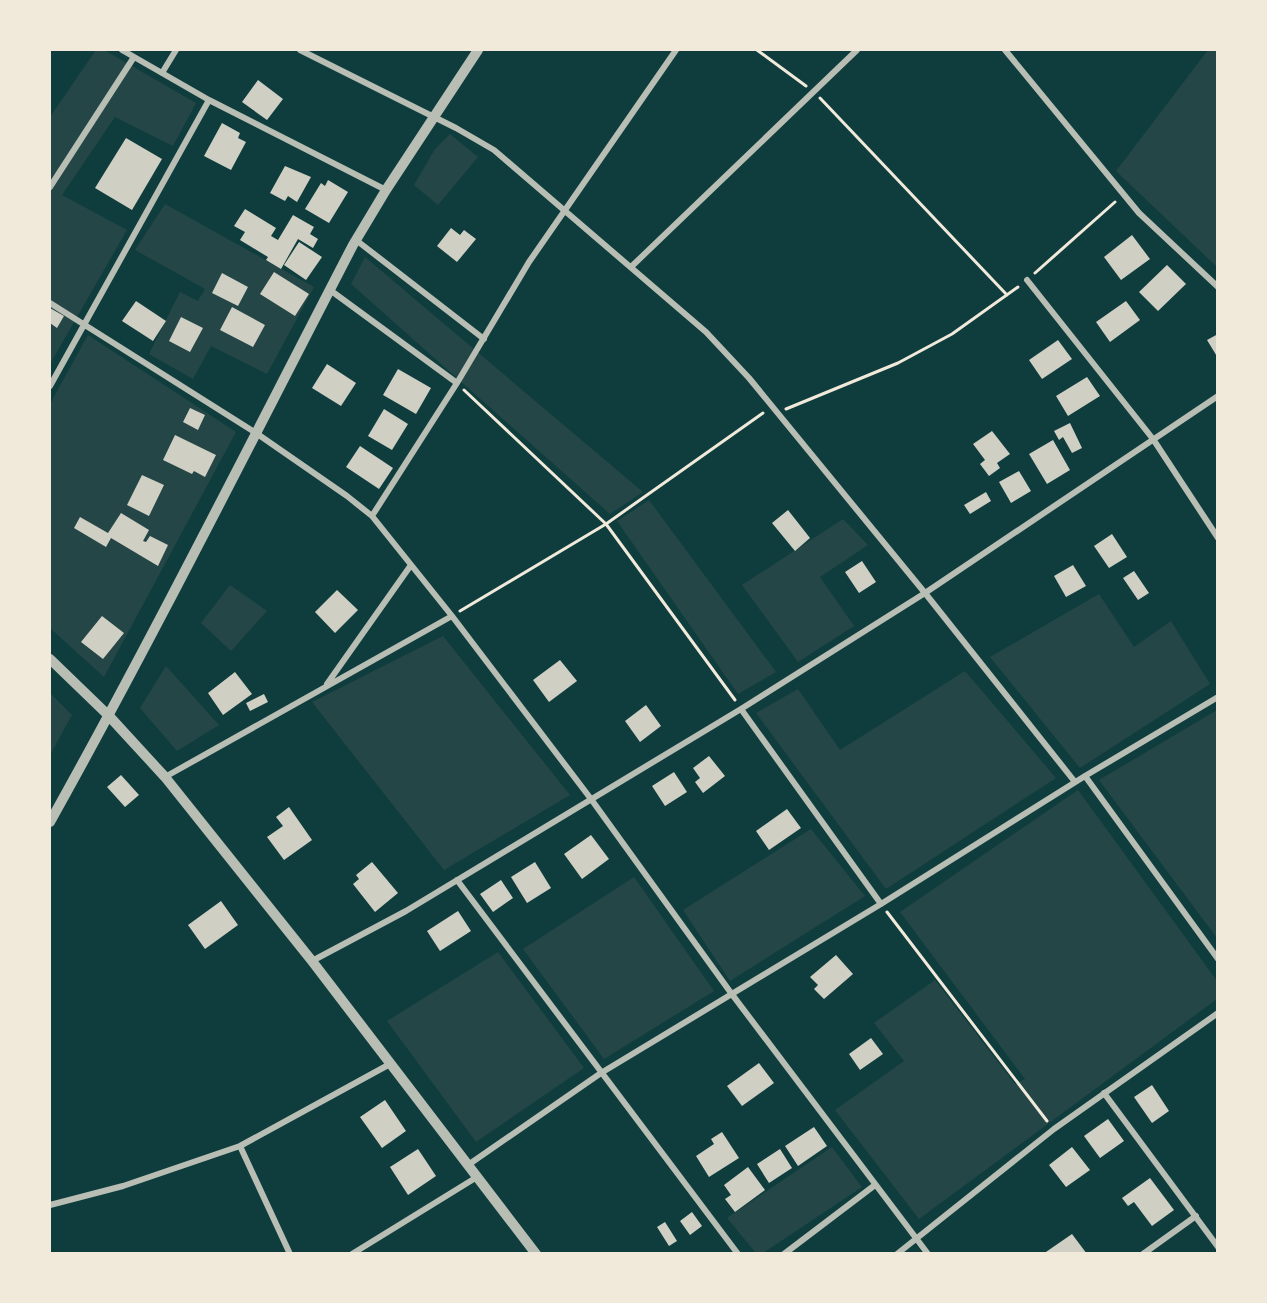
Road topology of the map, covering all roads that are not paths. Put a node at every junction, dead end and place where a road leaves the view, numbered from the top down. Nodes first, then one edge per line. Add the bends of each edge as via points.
1 (122, 50) edge
2 (176, 50) edge
3 (300, 50) edge
4 (478, 50) edge
5 (676, 50) edge
6 (857, 50) edge
7 (1005, 50) edge
8 (135, 57) junction
9 (162, 73) junction
10 (209, 100) junction
11 (434, 117) junction
12 (50, 187) edge
13 (386, 190) junction
14 (564, 210) junction
15 (356, 240) junction
16 (631, 267) junction
17 (1027, 280) road end
18 (1218, 287) edge
19 (330, 290) junction
20 (50, 303) edge
21 (84, 326) junction
22 (484, 339) junction
23 (457, 383) junction
24 (50, 386) edge
25 (1218, 396) edge
26 (256, 433) junction
27 (1153, 439) junction
28 (372, 516) junction
29 (1218, 538) edge
30 (411, 565) junction
31 (925, 593) junction
32 (452, 615) junction
33 (50, 659) edge
34 (325, 687) junction
35 (1218, 697) edge
36 (741, 709) junction
37 (109, 716) junction
38 (1085, 776) junction
39 (165, 777) junction
40 (1075, 782) junction
41 (591, 799) junction
42 (50, 822) edge
43 (457, 880) junction
44 (881, 904) junction
45 (1218, 958) edge
46 (312, 962) junction
47 (731, 993) junction
48 (1218, 1013) edge
49 (390, 1064) junction
50 (601, 1072) junction
51 (1104, 1093) junction
52 (240, 1146) junction
53 (468, 1166) junction
54 (477, 1177) junction
55 (875, 1185) junction
56 (50, 1205) edge
57 (1196, 1216) junction
58 (917, 1239) junction
59 (1218, 1247) edge
60 (290, 1254) edge
61 (352, 1254) edge
62 (536, 1254) edge
63 (738, 1254) edge
64 (784, 1254) edge
65 (897, 1254) edge
66 (928, 1254) edge
67 (1143, 1254) edge

1 - 8 street
2 - 9 street
3 - 11 street
4 - 11 street
5 - 14 street
6 - 16 street
7 - 18 street via 1123,195
8 - 9 street
8 - 12 street
9 - 10 street
10 - 13 street
10 - 21 street
11 - 13 street
11 - 14 street via 494,150
13 - 15 street
14 - 16 street
14 - 22 street
15 - 19 street
15 - 22 street
16 - 31 street via 706,332 749,378
17 - 27 street
19 - 23 street
19 - 26 street
20 - 21 street
21 - 24 street
21 - 26 street
22 - 23 street
23 - 28 street
25 - 27 street
26 - 28 street
26 - 37 street
27 - 29 street
27 - 31 street
28 - 30 street
30 - 32 street
30 - 34 street
31 - 36 street
31 - 40 street
32 - 34 street
32 - 41 street
33 - 37 street
34 - 39 street
35 - 38 street
36 - 41 street
36 - 44 street
37 - 39 street
37 - 42 street
38 - 40 street
38 - 45 street
39 - 46 street
40 - 44 street
41 - 43 street
41 - 47 street
43 - 46 street
43 - 50 street
44 - 47 street
46 - 49 street
47 - 50 street
47 - 55 street
48 - 51 street
49 - 52 street
49 - 53 street
50 - 53 street
50 - 63 street
51 - 57 street
51 - 58 street
52 - 56 street via 123,1186
52 - 60 street
53 - 54 street
54 - 61 street
54 - 62 street
55 - 58 street
55 - 64 street
57 - 59 street
57 - 67 street
58 - 65 street
58 - 66 street

